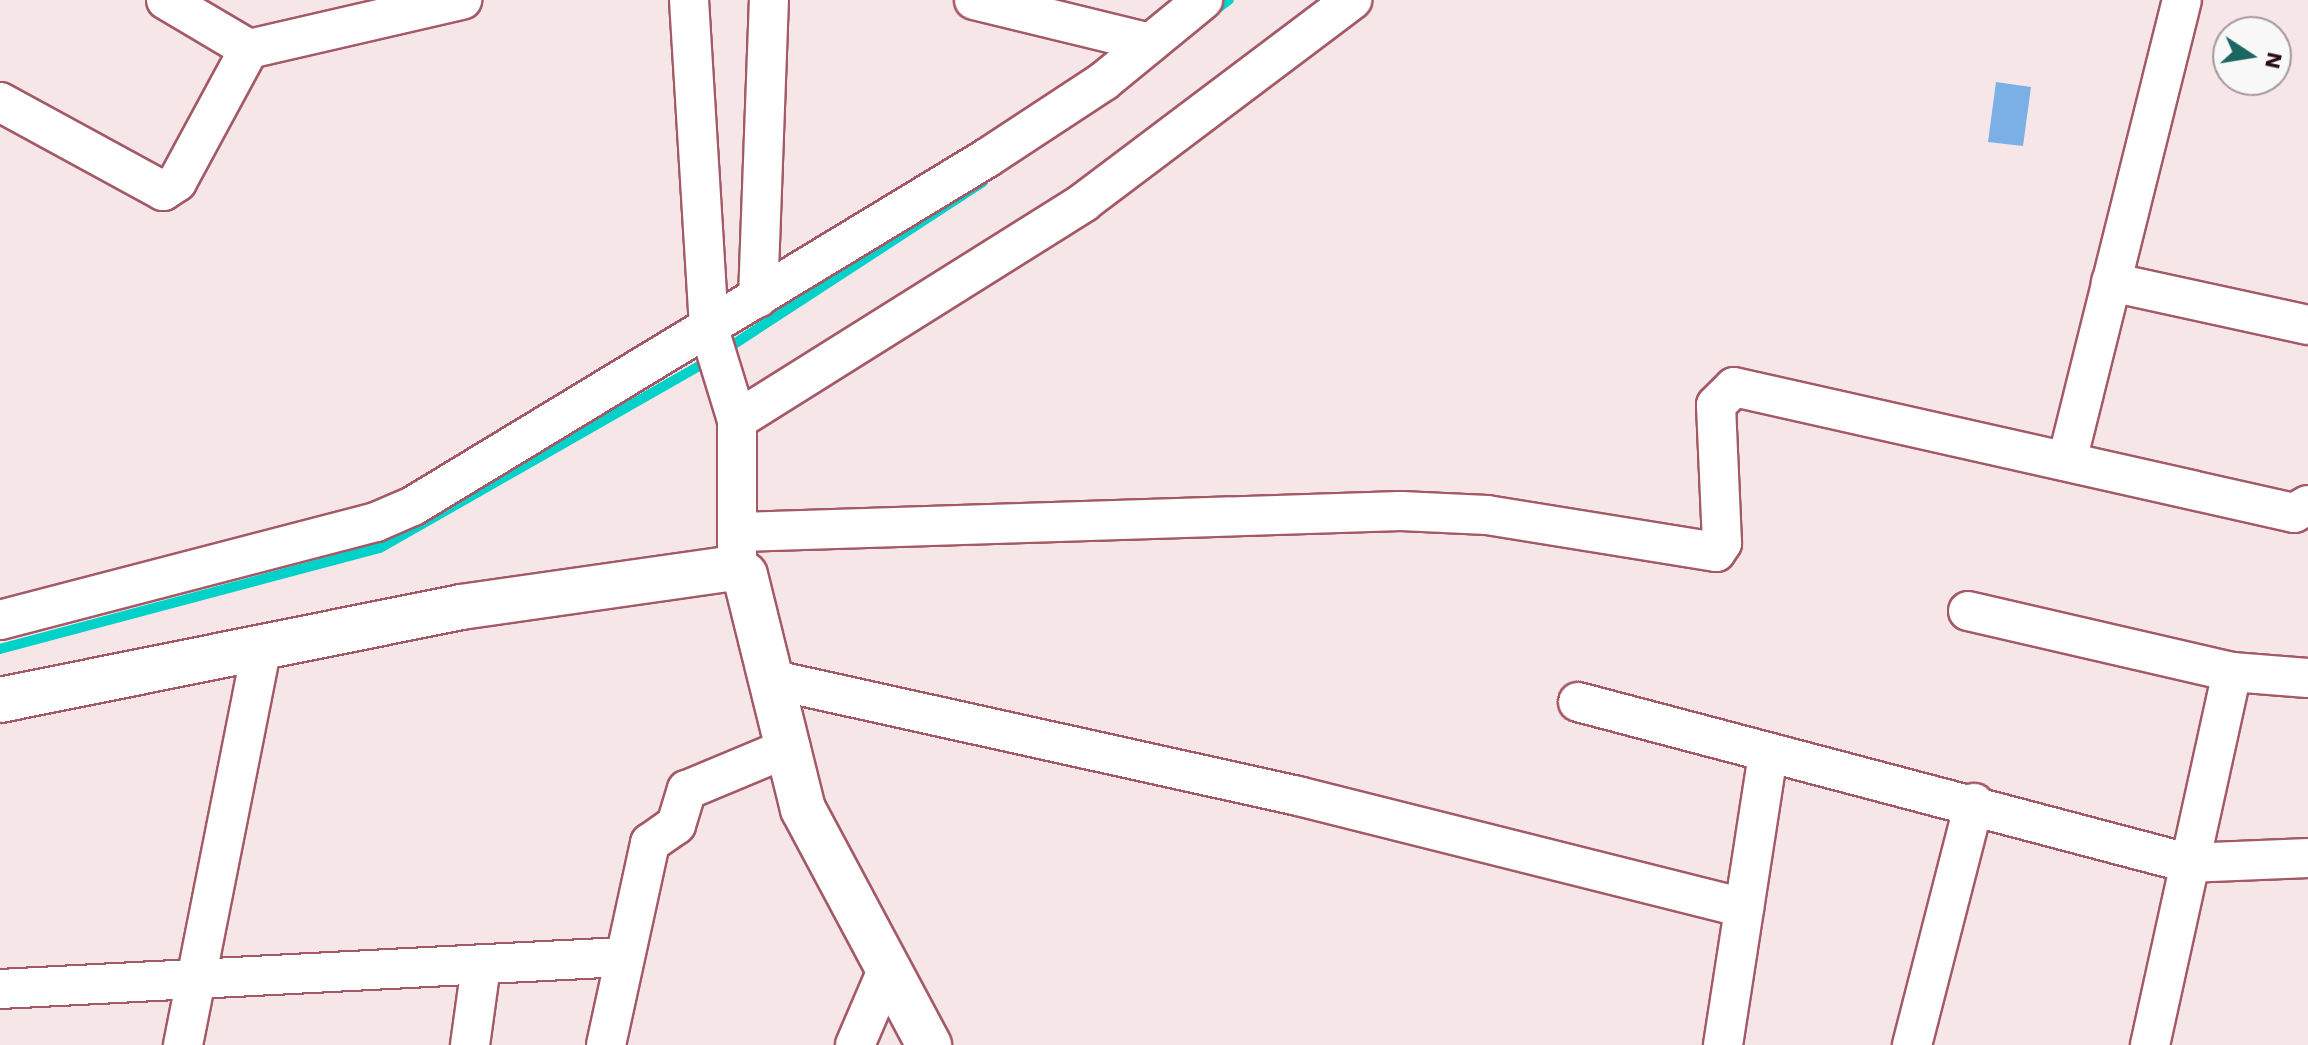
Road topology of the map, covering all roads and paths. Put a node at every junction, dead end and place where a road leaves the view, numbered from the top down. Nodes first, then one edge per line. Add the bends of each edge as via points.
1 (166, 0) edge
2 (462, 0) edge
3 (689, 0) edge
4 (769, 0) edge
5 (974, 0) edge
6 (1203, 0) edge
7 (1352, 0) edge
8 (2182, 0) edge
9 (344, 12) edge
10 (1150, 43) junction
11 (249, 49) junction
12 (0, 102) edge
13 (2111, 282) junction
14 (758, 298) junction
15 (2308, 325) edge
16 (710, 338) junction
17 (734, 412) junction
18 (2068, 457) junction
19 (2308, 505) edge
20 (738, 550) junction
21 (1968, 611) dead end
22 (0, 620) edge
23 (261, 651) junction
24 (2232, 672) junction
25 (2308, 678) edge
26 (774, 680) junction
27 (0, 700) edge
28 (1578, 702) dead end
29 (790, 747) junction
30 (1768, 755) junction
31 (1974, 803) junction
32 (2308, 858) edge
33 (2188, 863) junction
34 (1744, 908) junction
35 (624, 957) junction
36 (481, 966) junction
37 (888, 968) junction
38 (191, 977) junction
39 (0, 989) edge
40 (183, 1045) edge
41 (470, 1045) edge
42 (606, 1045) edge
43 (855, 1045) edge
44 (929, 1045) edge
45 (1723, 1045) edge
46 (1912, 1045) edge
47 (2150, 1045) edge

1 - 11 street
2 - 9 street
3 - 16 street
4 - 14 street
5 - 10 street
6 - 10 street
7 - 17 street via 1084,202
8 - 13 street
9 - 11 street
10 - 14 street via 1013,141
11 - 12 street via 177,182 163,191
13 - 15 street
13 - 18 street
14 - 16 street
16 - 17 street
16 - 22 street via 376,522
17 - 20 street
18 - 19 street via 2294,513
18 - 20 street via 1734,387 1718,395 1716,405 1722,543 1716,552 1487,515 1401,511
20 - 23 street
20 - 26 street
21 - 24 street
23 - 27 street
23 - 38 street
24 - 25 street
24 - 33 street
26 - 29 street
26 - 34 street via 1298,796
28 - 30 street
29 - 35 street via 687,790 676,825 650,843
29 - 37 street via 803,809
30 - 31 street
30 - 34 street
31 - 33 street
31 - 46 street
32 - 33 street
33 - 47 street
34 - 45 street
35 - 36 street
35 - 42 street
36 - 38 street
36 - 41 street
37 - 43 street
37 - 44 street
38 - 39 street
38 - 40 street

